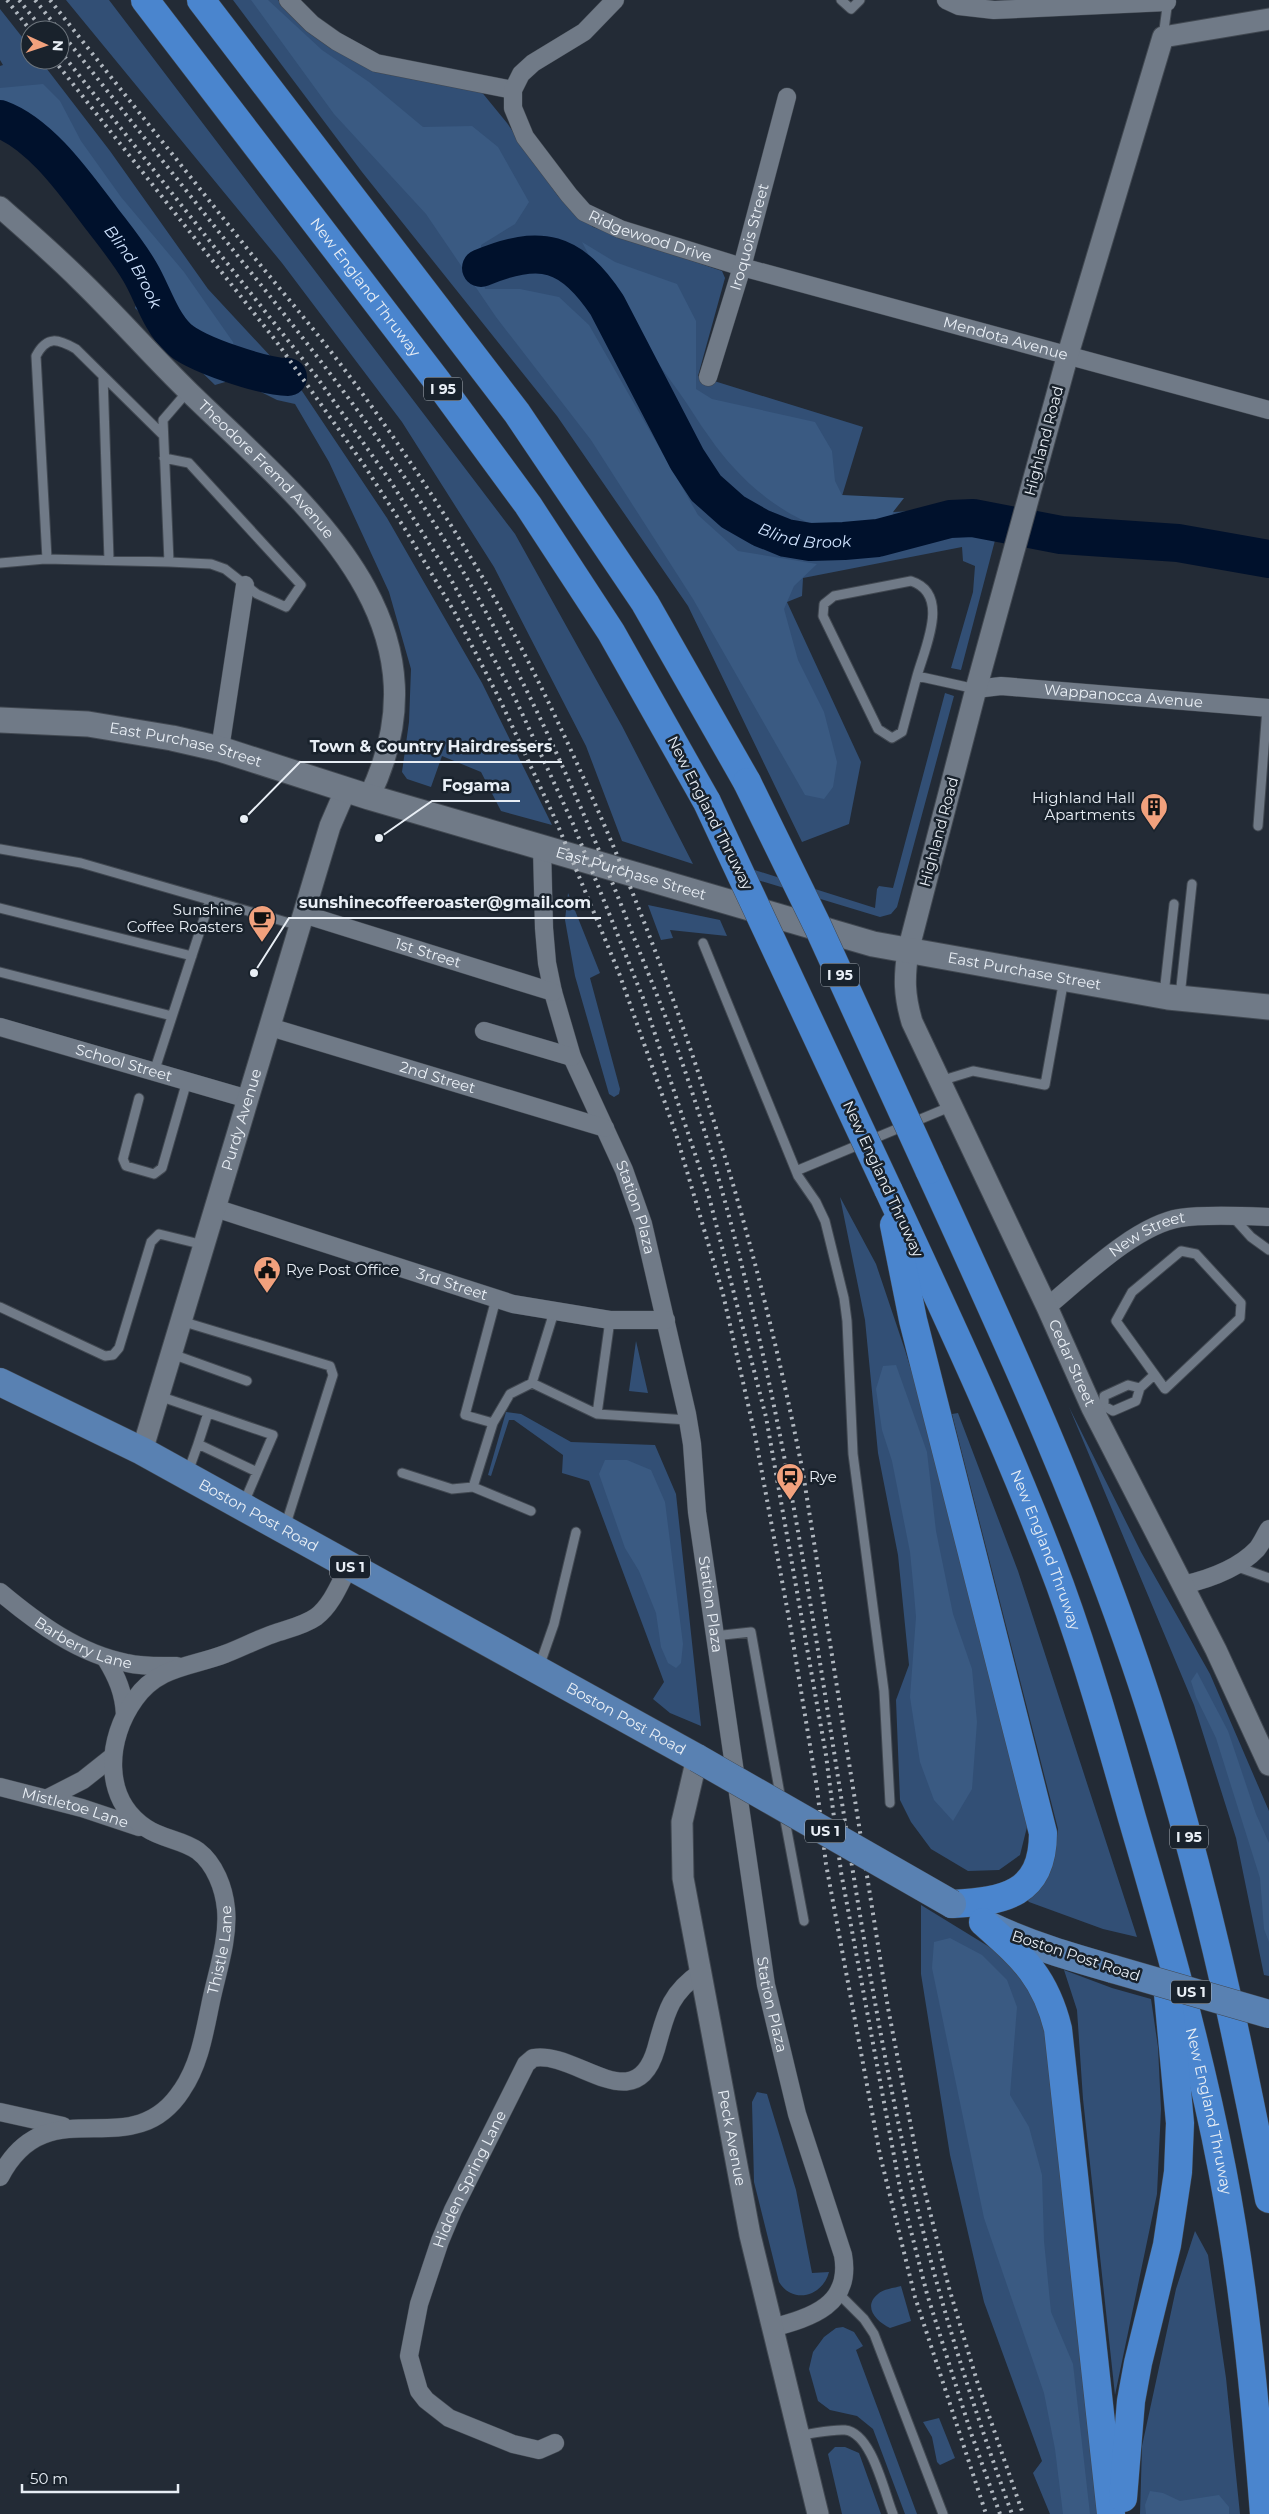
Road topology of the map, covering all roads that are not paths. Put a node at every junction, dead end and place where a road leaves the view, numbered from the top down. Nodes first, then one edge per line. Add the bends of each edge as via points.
1 (145, 0) edge
2 (201, 0) edge
3 (288, 0) edge
4 (615, 0) edge
5 (841, 0) edge
6 (860, 0) edge
7 (946, 0) edge
8 (1168, 1) edge
9 (1269, 19) edge
10 (1163, 37) junction
11 (513, 90) junction
12 (787, 97) dead end
13 (0, 207) edge
14 (742, 267) junction
15 (1068, 354) junction
16 (103, 376) junction
17 (708, 377) dead end
18 (188, 391) junction
19 (1269, 410) edge
20 (163, 435) junction
21 (164, 458) junction
22 (47, 559) junction
23 (109, 560) junction
24 (169, 562) junction
25 (0, 563) edge
26 (245, 585) junction
27 (917, 676) junction
28 (976, 689) junction
29 (1268, 708) edge
30 (0, 720) edge
31 (220, 749) junction
32 (346, 789) junction
33 (370, 797) junction
34 (1258, 826) dead end
35 (542, 848) junction
36 (0, 849) edge
37 (1192, 884) dead end
38 (210, 900) junction
39 (1174, 904) dead end
40 (0, 908) edge
41 (302, 920) junction
42 (703, 943) dead end
43 (908, 951) junction
44 (192, 956) junction
45 (0, 972) edge
46 (1064, 979) junction
47 (553, 992) junction
48 (1172, 998) junction
49 (1269, 1007) edge
50 (172, 1016) junction
51 (0, 1027) edge
52 (270, 1027) junction
53 (484, 1031) dead end
54 (572, 1057) junction
55 (154, 1072) junction
56 (187, 1081) junction
57 (940, 1081) junction
58 (139, 1098) dead end
59 (248, 1099) junction
60 (952, 1106) junction
61 (605, 1128) junction
62 (796, 1171) junction
63 (888, 1190) junction
64 (215, 1208) junction
65 (1233, 1217) junction
66 (1269, 1217) edge
67 (204, 1245) junction
68 (1269, 1250) edge
69 (496, 1299) junction
70 (0, 1307) edge
71 (1048, 1307) junction
72 (554, 1312) junction
73 (610, 1320) junction
74 (666, 1320) junction
75 (181, 1321) junction
76 (171, 1354) junction
77 (1154, 1375) junction
78 (0, 1382) edge
79 (247, 1382) dead end
80 (532, 1383) junction
81 (1140, 1388) junction
82 (158, 1396) junction
83 (1099, 1408) junction
84 (208, 1413) junction
85 (597, 1414) junction
86 (688, 1420) junction
87 (493, 1423) junction
88 (198, 1444) junction
89 (142, 1451) junction
90 (257, 1472) junction
91 (402, 1473) dead end
92 (187, 1476) junction
93 (473, 1487) junction
94 (242, 1506) junction
95 (530, 1511) dead end
96 (1269, 1528) edge
97 (284, 1530) junction
98 (576, 1532) dead end
99 (349, 1566) junction
100 (1234, 1566) junction
101 (1269, 1578) edge
102 (1183, 1585) junction
103 (0, 1592) edge
104 (714, 1636) junction
105 (106, 1658) junction
106 (177, 1666) junction
107 (538, 1670) junction
108 (125, 1715) junction
109 (112, 1757) junction
110 (697, 1758) junction
111 (1269, 1765) edge
112 (0, 1788) edge
113 (46, 1799) junction
114 (890, 1803) dead end
115 (149, 1830) junction
116 (952, 1904) junction
117 (804, 1921) dead end
118 (983, 1922) junction
119 (1164, 1928) junction
120 (701, 1972) junction
121 (1269, 2014) edge
122 (0, 2112) edge
123 (67, 2128) junction
124 (0, 2177) edge
125 (1269, 2197) edge
126 (839, 2294) junction
127 (772, 2328) junction
128 (798, 2435) junction
129 (556, 2443) dead end
130 (818, 2514) edge
131 (892, 2514) edge
132 (943, 2514) edge
133 (1111, 2514) edge
134 (1124, 2514) edge
135 (1264, 2514) edge

1 - 63 highway, New England Thruway / I 95, bridge via 437,381 516,489 611,632 707,802
2 - 125 highway, I 95, bridge via 523,421 645,603 747,782 818,928 1068,1482 1148,1704 1212,1922
3 - 11 street via 312,24 376,63
4 - 11 street via 584,32 533,63 521,74
5 - 6 lane via 851,9
7 - 8 street via 959,6 994,10
8 - 10 lane
9 - 10 street
10 - 15 street, Highland Road
11 - 14 street, Ridgewood Drive via 514,108 525,138 584,212 620,229
12 - 14 street, Iroquois Street
13 - 18 street, Theodore Fremd Avenue via 81,281
14 - 15 street, Mendota Avenue
14 - 17 street, Iroquois Street
15 - 19 street, Mendota Avenue
15 - 28 street, Highland Road
16 - 20 lane
16 - 22 lane via 76,349 65,343 47,342 36,356
16 - 23 lane
18 - 20 lane via 162,420
18 - 33 street, Theodore Fremd Avenue via 313,513 339,546 375,605 393,658 394,683 389,742 380,776
20 - 21 lane
21 - 24 lane
21 - 26 lane via 189,463 301,585 286,607
22 - 23 lane
22 - 25 lane
23 - 24 lane
24 - 26 lane via 211,564 225,569
26 - 31 street
27 - 27 lane via 934,615 932,597 923,585 911,581 834,596 824,604 823,616 878,729 892,738 902,732
27 - 28 lane
28 - 29 street, Wappanocca Avenue via 1001,686
28 - 43 street, Highland Road
29 - 34 lane
30 - 31 main road, East Purchase Street via 88,724
31 - 32 main road, East Purchase Street
32 - 33 main road, East Purchase Street
32 - 41 street, Purdy Avenue via 330,826
33 - 35 main road, East Purchase Street
35 - 43 main road, East Purchase Street via 833,934
35 - 47 street, Station Plaza via 544,928
36 - 38 lane via 81,863
37 - 48 lane
38 - 41 lane
38 - 44 lane
39 - 48 lane
40 - 44 lane
41 - 47 street, 1st Street
41 - 52 street, Purdy Avenue
42 - 62 lane
43 - 46 main road, East Purchase Street
43 - 57 street, Cedar Street via 904,979 906,1000 912,1022
44 - 50 lane
45 - 50 lane
46 - 48 main road, East Purchase Street
46 - 57 lane via 1045,1085 973,1072
47 - 54 street, Station Plaza
48 - 49 main road, East Purchase Street
50 - 55 lane
51 - 55 street, School Street
52 - 59 street, Purdy Avenue
52 - 61 street, 2nd Street
53 - 54 street
54 - 61 street, Station Plaza
55 - 56 street, School Street
56 - 58 lane via 162,1168 154,1174 126,1166 123,1159
56 - 59 street, School Street
57 - 60 street, Cedar Street
59 - 64 street, Purdy Avenue
60 - 62 lane
60 - 71 street, Cedar Street
61 - 74 street, Station Plaza via 638,1207
62 - 114 lane via 825,1221 844,1298 853,1454 884,1691
63 - 116 highway via 913,1320 1043,1833 1040,1862 1030,1879 1016,1892 992,1901
63 - 119 highway, New England Thruway / I 95 via 1003,1442 1059,1584 1085,1655
64 - 67 street, Purdy Avenue
64 - 69 street, 3rd Street
65 - 66 street, New Street
65 - 68 lane via 1251,1237
65 - 71 street, New Street via 1181,1218 1160,1224 1136,1236
67 - 70 lane via 166,1234 159,1234 151,1242 119,1348 113,1355 105,1356
67 - 75 street, Purdy Avenue
69 - 72 street, 3rd Street
69 - 87 lane via 464,1415
71 - 83 street, Cedar Street
72 - 73 street, 3rd Street
72 - 80 lane
73 - 74 street, 3rd Street
73 - 85 lane
74 - 86 street, Station Plaza
75 - 76 street, Purdy Avenue
75 - 97 lane via 330,1366 333,1375
76 - 79 lane
76 - 82 street, Purdy Avenue
77 - 77 lane via 1116,1321 1132,1292 1181,1251 1196,1254 1241,1304 1240,1318 1165,1389
77 - 81 lane
78 - 89 main road, Boston Post Road / US 1
80 - 85 lane
80 - 87 lane via 510,1394
81 - 83 lane via 1128,1385 1104,1396
81 - 83 lane via 1136,1401 1113,1411
82 - 84 lane
82 - 89 street, Purdy Avenue
83 - 102 street, Cedar Street
84 - 88 lane
84 - 90 lane via 273,1435
85 - 86 lane
86 - 104 street, Station Plaza
87 - 93 lane
88 - 90 lane
88 - 92 lane
89 - 92 main road, Boston Post Road / US 1
90 - 94 lane
91 - 93 lane via 452,1489
92 - 94 main road, Boston Post Road / US 1
93 - 95 lane
94 - 97 main road, Boston Post Road / US 1
96 - 100 street via 1257,1549
97 - 99 main road, Boston Post Road / US 1
98 - 107 lane via 554,1624
99 - 106 street, Thistle Lane via 327,1606 315,1618 225,1654
99 - 107 main road, Boston Post Road / US 1
100 - 101 lane
100 - 102 street via 1208,1579
102 - 111 street, Cedar Street
103 - 105 street, Barberry Lane via 56,1634
104 - 117 lane via 750,1632
104 - 126 street, Station Plaza via 766,1986 797,2114 843,2255 846,2269
105 - 106 street, Barberry Lane via 129,1664
105 - 108 street via 118,1678
106 - 108 street, Thistle Lane via 147,1686
107 - 110 main road, Boston Post Road / US 1
108 - 109 street, Thistle Lane
109 - 113 street via 82,1780
109 - 115 street, Thistle Lane via 117,1794 124,1808
110 - 116 main road, Boston Post Road / US 1, bridge
110 - 120 street, Peck Avenue via 682,1822 681,1848 683,1878
112 - 113 street, Mistletoe Lane
113 - 115 street, Mistletoe Lane
115 - 123 street, Thistle Lane via 197,1850 208,1860 224,1893 225,1932 200,2050 182,2090 156,2117 140,2125 120,2128
116 - 118 main road, Boston Post Road / US 1
118 - 121 main road, Boston Post Road / US 1, bridge via 1034,1945
118 - 133 highway via 1033,1970 1046,1990 1058,2029
119 - 134 highway via 1180,2123 1178,2172 1167,2245 1138,2363 1122,2487
119 - 135 highway, New England Thruway / I 95 via 1212,2120 1238,2259 1254,2389
120 - 127 street, Peck Avenue via 736,2166
120 - 129 street, Hidden Spring Lane via 674,1995 653,2057 646,2071 634,2081 608,2081 554,2057 532,2058 526,2064 453,2210 419,2304 409,2356 416,2386 426,2400 449,2418 513,2444 540,2450
122 - 123 street
123 - 124 street, Thistle Lane via 44,2133 23,2145 9,2160
126 - 127 street via 796,2322
126 - 132 lane via 874,2334
127 - 128 street, Peck Avenue
128 - 130 street, Peck Avenue
128 - 131 lane via 846,2430 860,2436 870,2450

